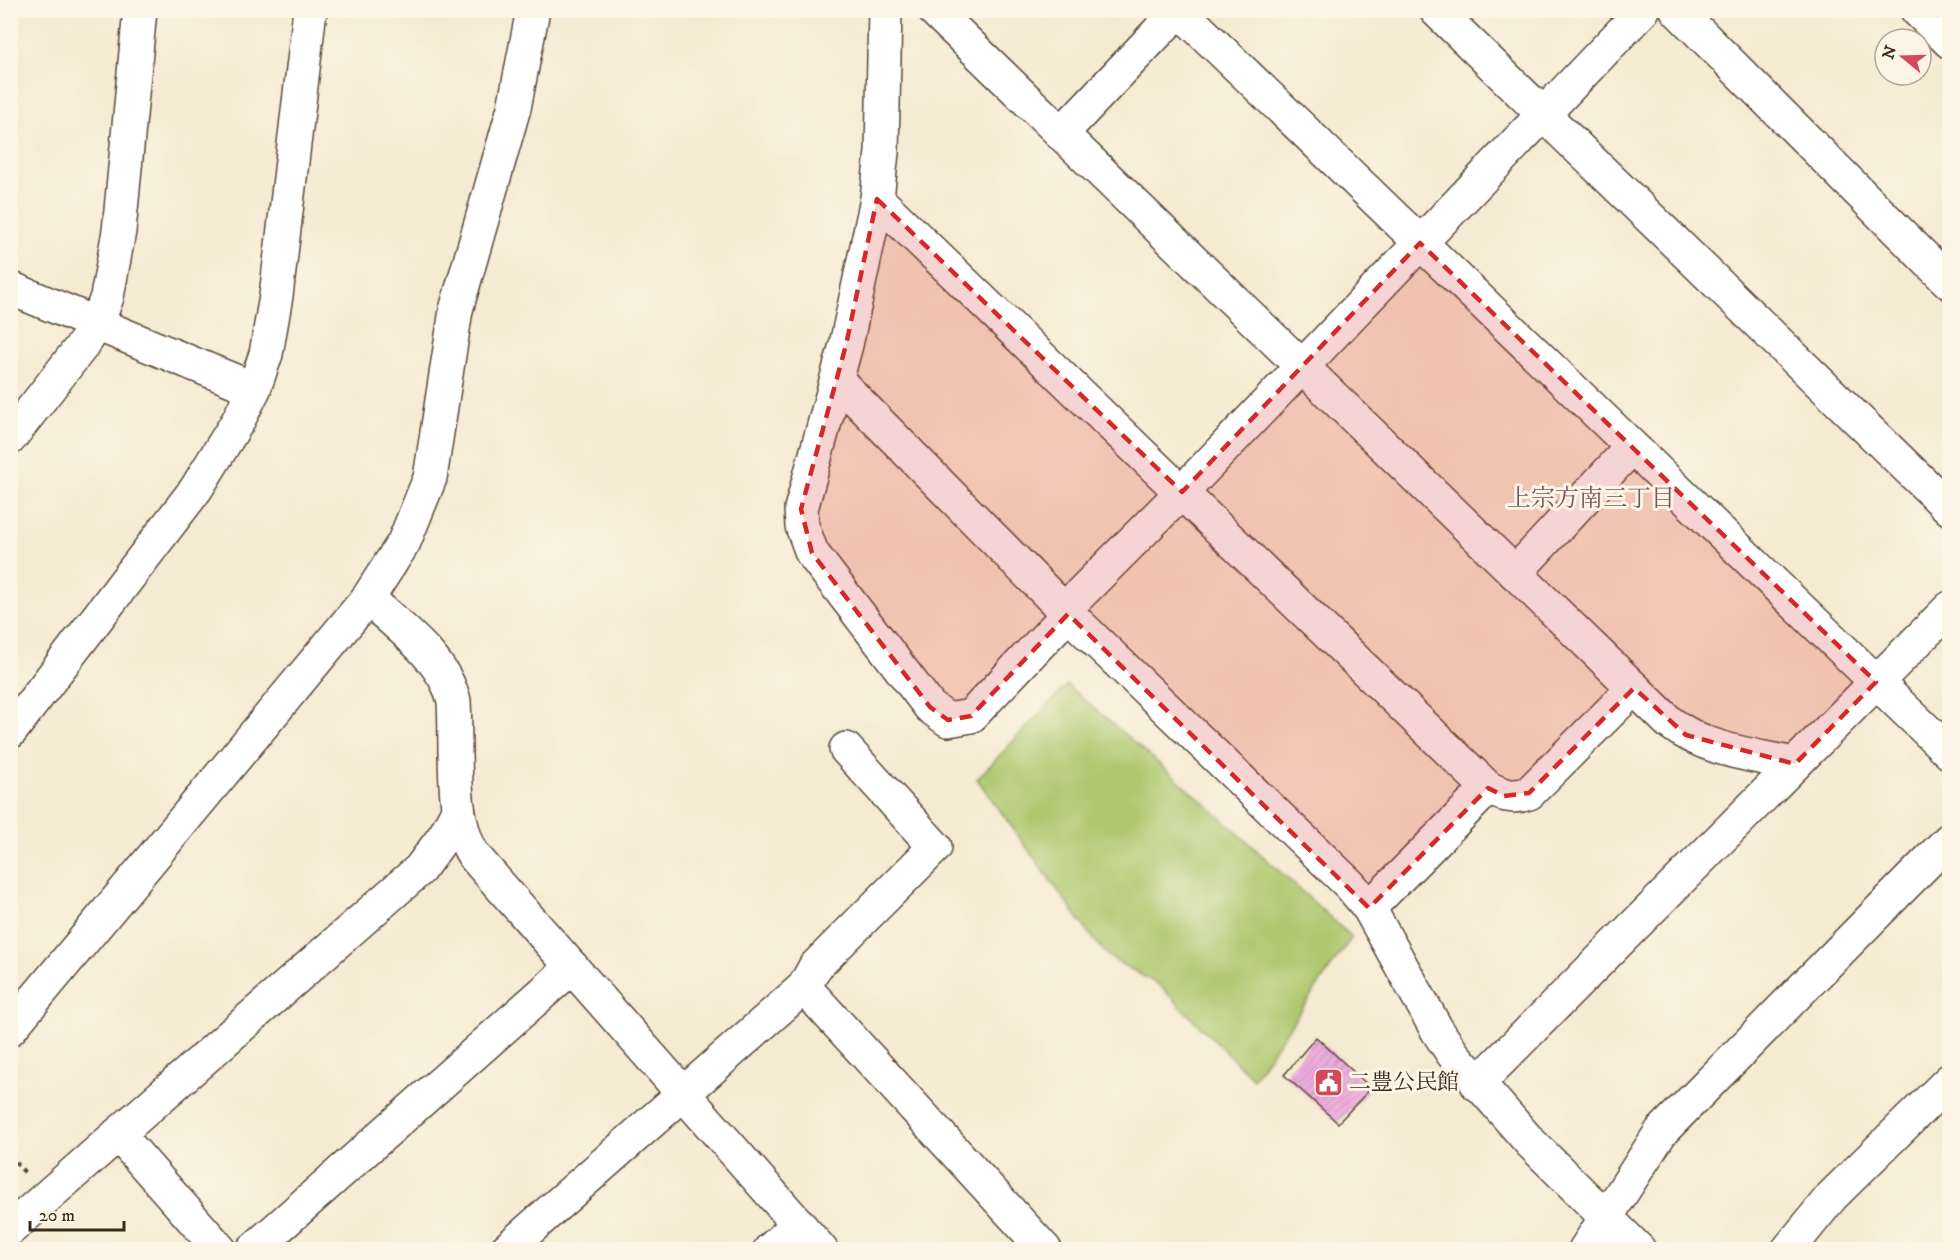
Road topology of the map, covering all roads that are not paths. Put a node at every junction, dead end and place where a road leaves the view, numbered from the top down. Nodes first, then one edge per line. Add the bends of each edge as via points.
1 (140, 10) edge
2 (310, 10) edge
3 (533, 10) edge
4 (885, 10) edge
5 (934, 10) edge
6 (1179, 10) edge
7 (1436, 10) edge
8 (1643, 10) edge
9 (1677, 10) edge
10 (1917, 10) edge
11 (1950, 42) edge
12 (1544, 114) junction
13 (1061, 134) junction
14 (877, 199) junction
15 (1420, 243) junction
16 (1950, 283) edge
17 (10, 288) edge
18 (97, 324) junction
19 (1301, 367) junction
20 (837, 380) junction
21 (254, 389) junction
22 (10, 438) edge
23 (1632, 447) junction
24 (1182, 492) junction
25 (1950, 509) edge
26 (1515, 573) junction
27 (368, 598) junction
28 (1950, 608) edge
29 (1068, 614) junction
30 (1876, 682) junction
31 (1634, 688) junction
32 (10, 732) edge
33 (846, 749) dead end
34 (1950, 753) edge
35 (1795, 764) junction
36 (1488, 788) junction
37 (458, 810) junction
38 (1950, 839) edge
39 (1369, 908) junction
40 (572, 967) junction
41 (804, 987) junction
42 (10, 1029) edge
43 (1950, 1080) edge
44 (1477, 1084) junction
45 (684, 1093) junction
46 (118, 1134) junction
47 (1606, 1216) junction
48 (799, 1224) junction
49 (10, 1228) edge
50 (220, 1250) edge
51 (253, 1250) edge
52 (506, 1250) edge
53 (770, 1250) edge
54 (821, 1250) edge
55 (1045, 1250) edge
56 (1585, 1250) edge
57 (1639, 1250) edge
58 (1788, 1250) edge

1 - 18 street via 119,231 107,297
2 - 21 street via 276,296 266,354
3 - 27 street via 514,108 456,310 430,478 404,542
4 - 14 street via 882,152
5 - 13 street
6 - 13 street
6 - 15 street
7 - 12 street
8 - 12 street
9 - 16 street
10 - 11 street
12 - 15 street
12 - 25 street
13 - 19 street
14 - 20 street
14 - 24 street
15 - 19 street
15 - 23 street
17 - 18 street
18 - 21 street
18 - 22 street
19 - 24 street
19 - 26 street
20 - 29 street
20 - 29 street via 801,509 802,526 812,553 930,707 948,720 971,716
21 - 32 street via 196,489
23 - 26 street
23 - 30 street
24 - 29 street via 1074,600
24 - 36 street
26 - 31 street
27 - 37 street via 434,662 450,686 454,701
27 - 42 street
28 - 30 street
29 - 39 street via 1350,885
30 - 34 street
30 - 35 street
31 - 35 street via 1686,735 1722,748
31 - 36 street via 1529,793 1504,796
33 - 41 street via 935,847 815,967
35 - 44 street
36 - 39 street
37 - 40 street via 464,841 474,856
37 - 46 street via 420,869
38 - 47 street via 1661,1132
39 - 44 street via 1437,1030
40 - 45 street
40 - 51 street
41 - 45 street
41 - 55 street
43 - 58 street via 1832,1196
44 - 47 street
45 - 48 street
45 - 52 street
46 - 49 street
46 - 50 street
47 - 56 street
47 - 57 street
48 - 53 street
48 - 54 street

